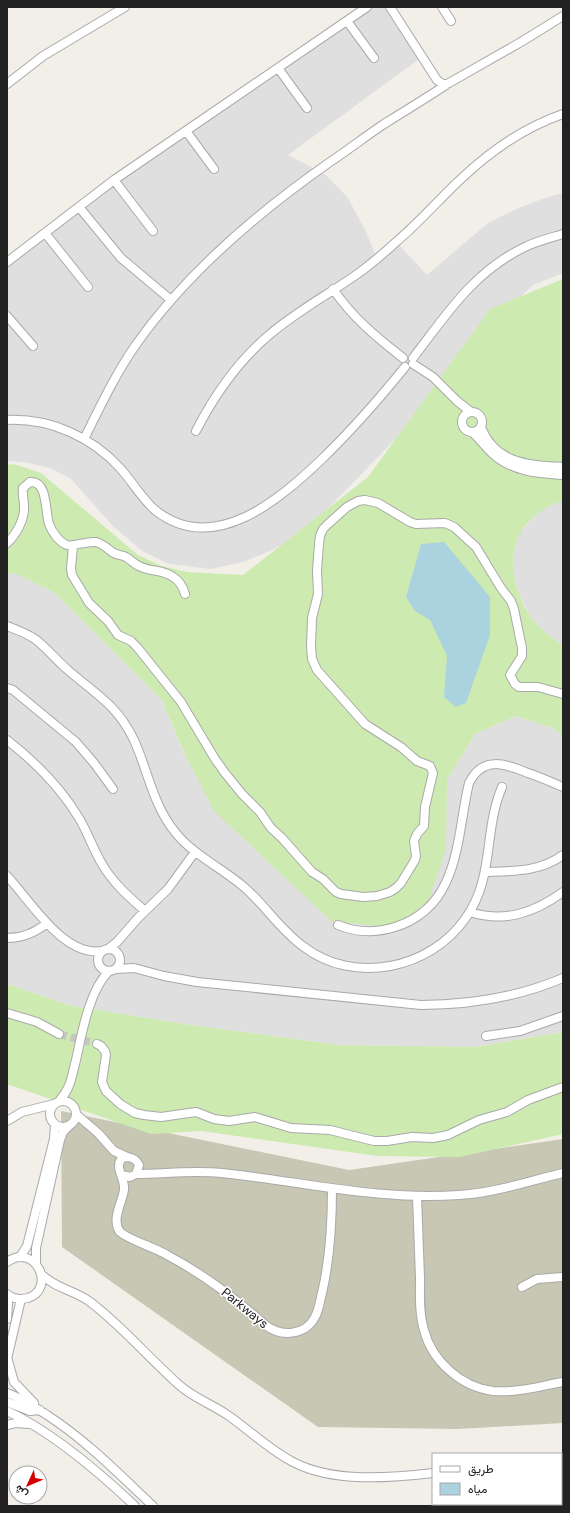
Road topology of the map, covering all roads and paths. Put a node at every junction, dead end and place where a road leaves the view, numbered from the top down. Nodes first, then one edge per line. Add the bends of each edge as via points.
1 (125, 7) edge
2 (367, 7) edge
3 (390, 7) edge
4 (442, 7) edge
5 (563, 16) edge
6 (347, 21) junction
7 (452, 21) dead end
8 (374, 58) dead end
9 (278, 68) junction
10 (7, 84) edge
11 (446, 85) junction
12 (307, 108) dead end
13 (563, 114) edge
14 (186, 131) junction
15 (214, 169) dead end
16 (114, 180) junction
17 (79, 207) junction
18 (153, 231) dead end
19 (45, 232) junction
20 (563, 234) edge
21 (7, 262) edge
22 (88, 287) dead end
23 (333, 289) junction
24 (171, 300) junction
25 (7, 316) edge
26 (33, 346) dead end
27 (403, 358) junction
28 (413, 361) junction
29 (405, 367) junction
30 (457, 401) junction
31 (471, 412) junction
32 (462, 418) junction
33 (7, 420) edge
34 (480, 427) junction
35 (196, 431) dead end
36 (472, 432) junction
37 (84, 439) junction
38 (563, 467) edge
39 (563, 475) edge
40 (7, 543) edge
41 (73, 546) junction
42 (185, 594) dead end
43 (7, 626) edge
44 (7, 688) edge
45 (563, 694) edge
46 (7, 740) edge
47 (502, 787) dead end
48 (563, 787) edge
49 (113, 789) dead end
50 (195, 852) junction
51 (563, 855) edge
52 (485, 872) junction
53 (7, 876) edge
54 (563, 892) edge
55 (145, 911) junction
56 (470, 912) junction
57 (47, 923) junction
58 (338, 925) dead end
59 (7, 938) edge
60 (119, 940) junction
61 (83, 950) junction
62 (105, 950) junction
63 (119, 956) junction
64 (99, 964) junction
65 (134, 968) junction
66 (113, 970) junction
67 (563, 978) edge
68 (98, 985) junction
69 (7, 1013) edge
70 (563, 1016) edge
71 (59, 1034) tunnel mouth
72 (486, 1036) dead end
73 (97, 1044) dead end
74 (71, 1084) junction
75 (563, 1087) edge
76 (57, 1102) junction
77 (73, 1104) junction
78 (33, 1108) junction
79 (77, 1114) junction
80 (50, 1115) junction
81 (7, 1121) edge
82 (55, 1124) junction
83 (70, 1125) junction
84 (89, 1126) junction
85 (112, 1149) junction
86 (127, 1157) junction
87 (138, 1163) junction
88 (119, 1165) junction
89 (155, 1173) junction
90 (563, 1173) edge
91 (129, 1175) junction
92 (332, 1189) junction
93 (417, 1196) junction
94 (20, 1257) junction
95 (7, 1262) edge
96 (36, 1263) junction
97 (41, 1274) junction
98 (563, 1277) edge
99 (59, 1287) junction
100 (522, 1287) dead end
101 (37, 1291) junction
102 (7, 1295) edge
103 (21, 1299) junction
104 (7, 1319) edge
105 (7, 1358) edge
106 (563, 1382) edge
107 (7, 1393) edge
108 (7, 1402) edge
109 (40, 1410) junction
110 (7, 1411) edge
111 (32, 1424) junction
112 (7, 1425) edge
113 (432, 1473) edge
114 (135, 1506) edge
115 (152, 1506) edge

1 - 10 street via 43,56
2 - 6 street
3 - 11 street via 438,82
4 - 7 street
5 - 11 street
6 - 8 street
6 - 9 street
9 - 12 street
9 - 14 street
11 - 24 street via 365,138 278,200 214,256
13 - 23 street via 524,132 491,153 397,242 368,266
14 - 15 street
14 - 16 street
16 - 17 street
16 - 18 street
17 - 19 street
17 - 24 street via 121,258
19 - 21 street
19 - 22 street
20 - 28 street via 524,247 488,270 456,301
23 - 27 street via 360,323
23 - 35 street via 269,334 244,359 222,386
24 - 37 street via 126,360
25 - 26 street
27 - 28 street via 408,355
27 - 29 street via 402,363
28 - 29 street via 411,367
28 - 30 street
29 - 37 street via 349,432 288,490 259,510 226,524 198,527 167,518 148,503 113,461
30 - 31 street
30 - 32 street
31 - 32 street
31 - 34 street via 480,416
32 - 36 street via 464,428
33 - 37 street via 43,423 64,429
34 - 36 street
34 - 38 street via 491,445 510,458 527,464
36 - 39 street via 493,454 510,466 531,472
40 - 41 street via 24,515 23,488 33,481 42,489 53,532 65,544
41 - 42 street via 84,542 101,543 139,566 169,574 179,582
41 - 45 street via 72,574 89,603 118,635 136,645 190,716 220,766 271,828 312,872 341,894 377,896 390,892 401,883 416,860 414,841 424,826 425,807 433,773 430,766 417,761 401,747 365,724 317,670 312,659 312,618 318,594 320,536 332,520 347,507 365,500 378,503 416,524 446,522 451,525 476,547 511,601 522,648 519,663 510,675 512,680 519,687 538,686
43 - 50 street via 35,640 115,711 136,744 154,796 164,816 176,834
44 - 49 street via 13,690 70,737
46 - 55 street via 37,767 66,799 107,872
47 - 52 street via 492,818
48 - 58 street via 503,764 491,764 480,769 470,783 454,864 444,886 430,906 406,923 384,930 357,931
50 - 55 street via 168,889
50 - 56 street via 247,890 302,946 319,956 346,966 384,967 412,960 430,952 445,941 459,928
51 - 52 street via 551,863 536,868
52 - 56 street via 478,897
53 - 57 street
54 - 56 street via 542,905 512,916 490,917
55 - 60 street
57 - 59 street via 27,935
57 - 61 street via 67,941
60 - 62 street
60 - 63 street
61 - 62 street
61 - 64 street
62 - 63 street via 114,950
62 - 64 street via 99,955
63 - 65 street
63 - 66 street via 119,964
64 - 66 street via 105,970
64 - 68 street
65 - 66 street
65 - 67 street via 186,980 421,1005 456,1004 499,998
66 - 68 street
68 - 74 street via 85,1025
69 - 71 street via 37,1022
70 - 72 street via 524,1030
73 - 75 street via 106,1055 102,1082 106,1091 120,1104 135,1112 161,1117 196,1112 229,1122 255,1117 290,1128 330,1130 374,1141 448,1135
74 - 76 street
74 - 77 street
76 - 77 street via 69,1101
76 - 78 street
76 - 80 street via 51,1107
77 - 79 street
78 - 80 street
78 - 81 street
79 - 83 street
79 - 84 street
80 - 82 street
82 - 83 street
82 - 94 street via 54,1139 27,1246
83 - 84 street
83 - 96 street via 61,1136 36,1248
84 - 85 street
85 - 86 street
85 - 88 street
86 - 87 street via 132,1157
86 - 88 street via 121,1160
87 - 89 street
87 - 91 street via 138,1170
88 - 91 street via 119,1170
89 - 91 street
89 - 92 street via 213,1172
90 - 93 street via 484,1192
91 - 92 street, Parkways via 116,1220 120,1232 197,1272 226,1292 270,1329 283,1333 303,1330 318,1312 331,1237
92 - 93 street
93 - 106 street via 422,1320 428,1341 441,1361 468,1383 492,1390 515,1391
94 - 95 street
94 - 96 street
96 - 97 street
97 - 99 street
97 - 101 street via 41,1283
98 - 100 street via 537,1279
99 - 101 street
99 - 113 street via 75,1292 89,1301 187,1391 228,1415 294,1463 316,1471 361,1477 388,1478
101 - 103 street via 30,1297
102 - 103 street
102 - 104 street
103 - 105 street
105 - 109 street via 14,1382
107 - 109 street
108 - 109 street via 30,1411
109 - 115 street via 92,1448
110 - 111 street
111 - 112 street
111 - 114 street via 88,1465

